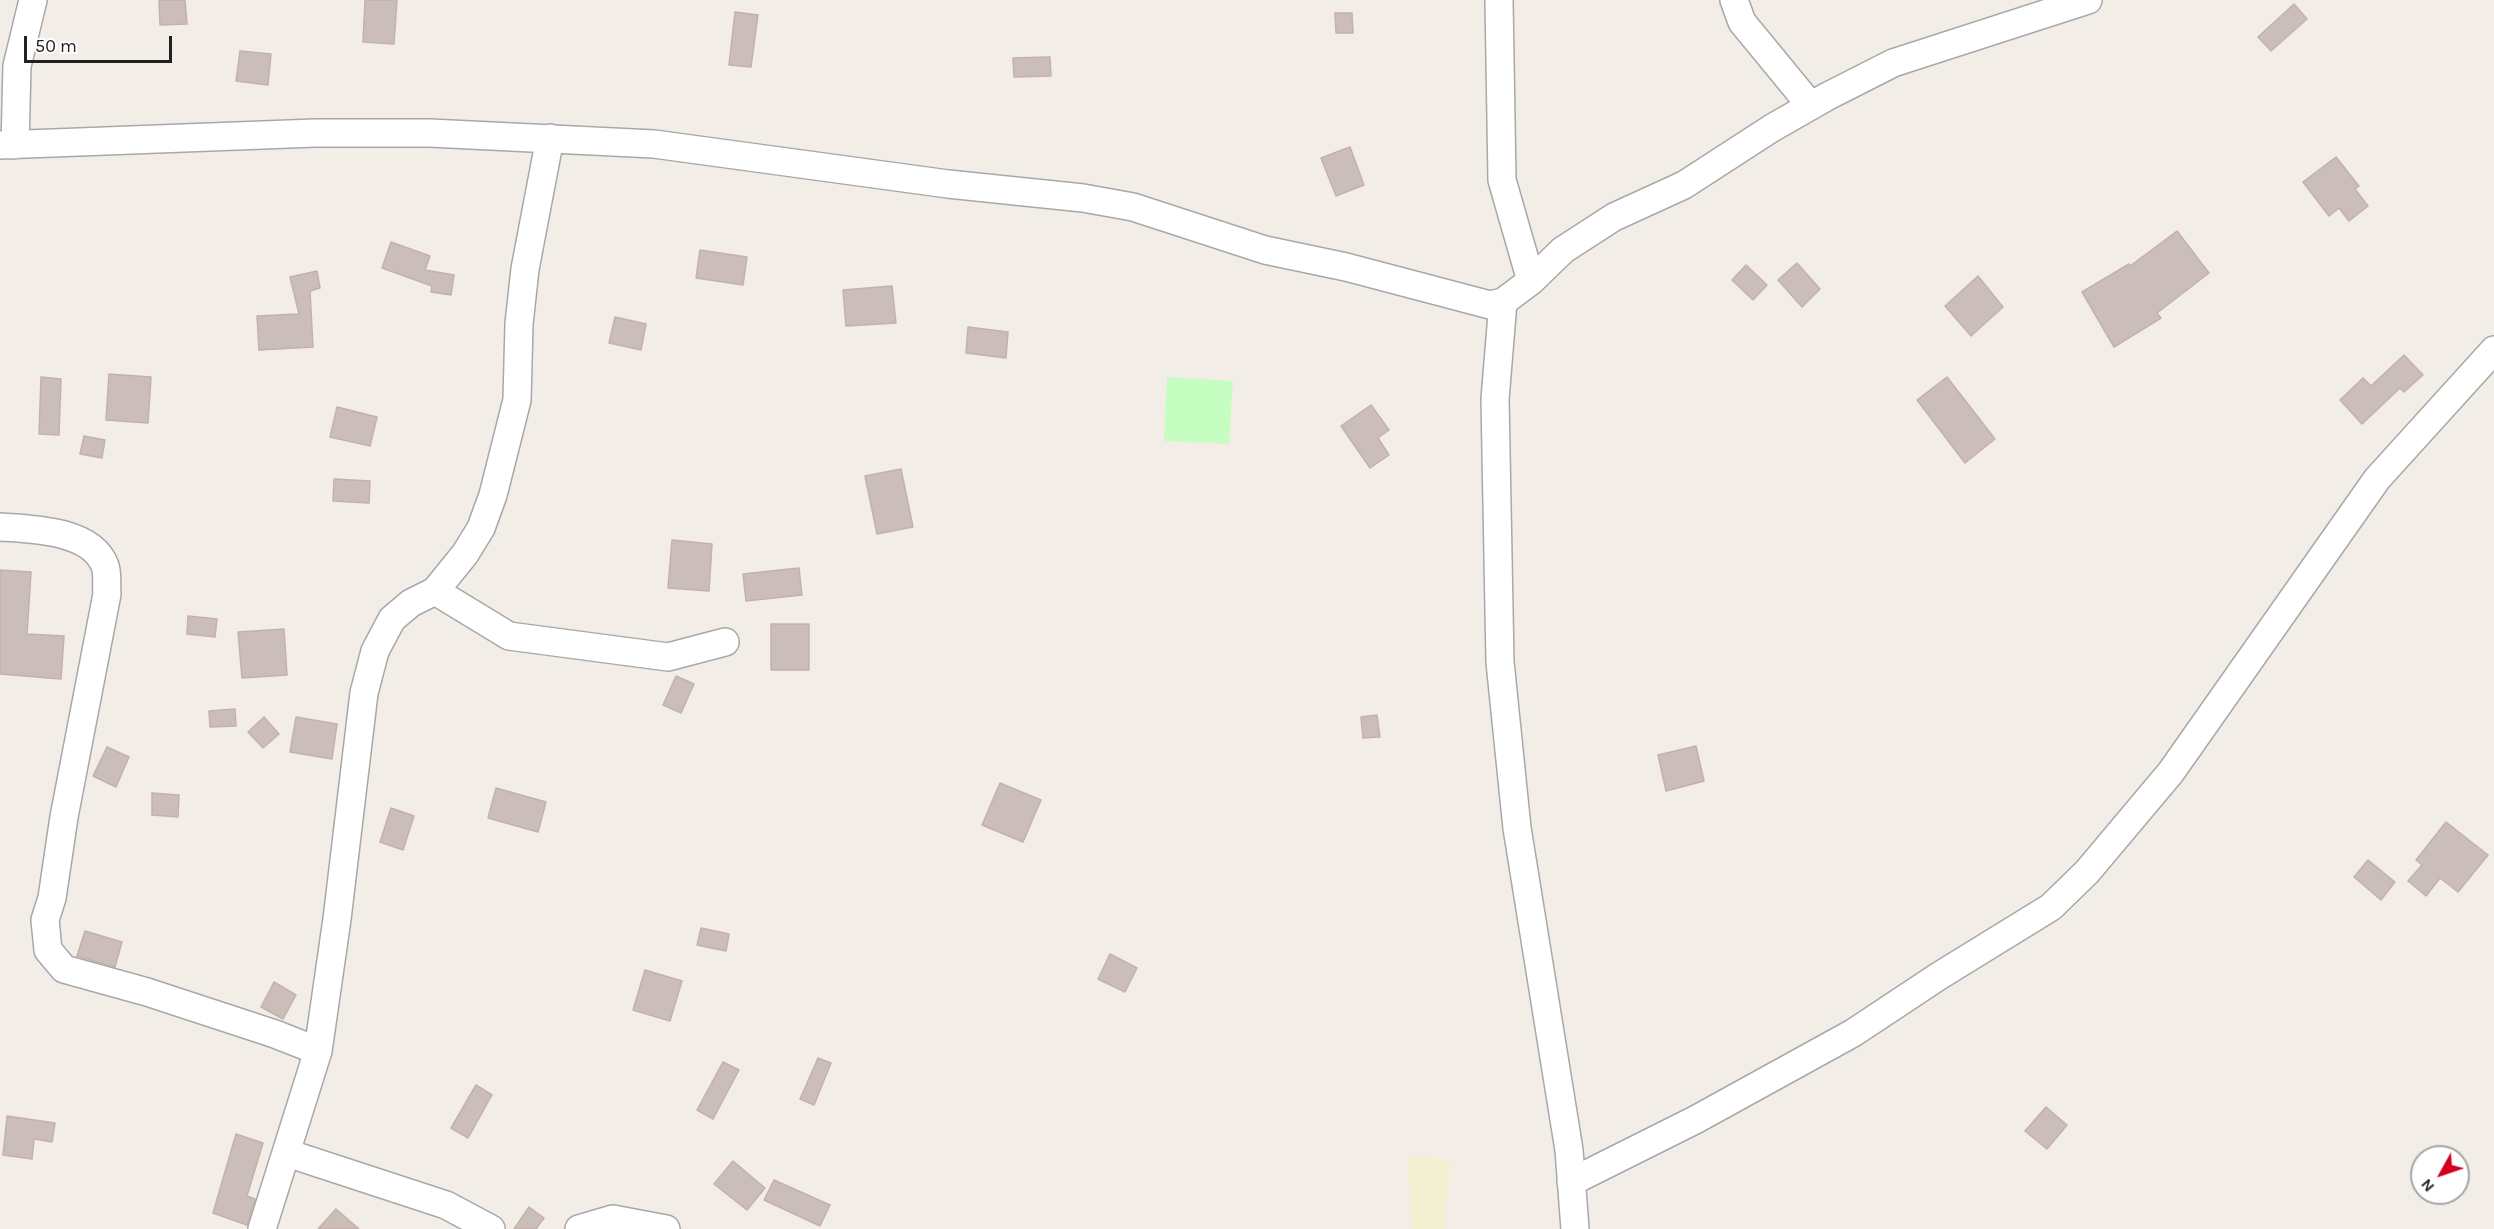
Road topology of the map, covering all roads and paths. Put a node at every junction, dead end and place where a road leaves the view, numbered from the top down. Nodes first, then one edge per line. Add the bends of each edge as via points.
1 (33, 0) edge
2 (1499, 0) edge
3 (1734, 0) edge
4 (2088, 0) edge
5 (1810, 106) junction
6 (550, 138) junction
7 (8, 145) edge
8 (1531, 281) junction
9 (1503, 302) junction
10 (2494, 350) edge
11 (0, 527) edge
12 (435, 591) junction
13 (725, 642) dead end
14 (318, 1051) junction
15 (287, 1153) junction
16 (1571, 1182) junction
17 (262, 1229) edge
18 (491, 1229) edge
19 (579, 1229) edge
20 (666, 1229) edge
21 (1575, 1229) edge

1 - 7 street via 17,66
2 - 8 street via 1502,180
3 - 5 street via 1742,22
4 - 5 street via 1893,63
5 - 8 street via 1684,185 1614,217 1563,250
6 - 7 street via 315,133
6 - 9 street via 654,144 1083,198 1133,207 1265,250 1490,305
6 - 12 street via 525,269 517,400 505,452 481,528
8 - 9 street
9 - 16 street via 1495,399 1500,662 1517,828
10 - 16 street via 2377,479 2171,772 2087,872 2051,907 1853,1034
11 - 14 street via 63,535 89,545 105,566 107,594 45,920 48,950 64,969 211,1013
12 - 13 street via 509,636 668,657
12 - 14 street via 411,603 392,620 372,661 364,693
14 - 15 street
15 - 17 street
15 - 18 street via 446,1205
16 - 21 street
19 - 20 street via 613,1219

